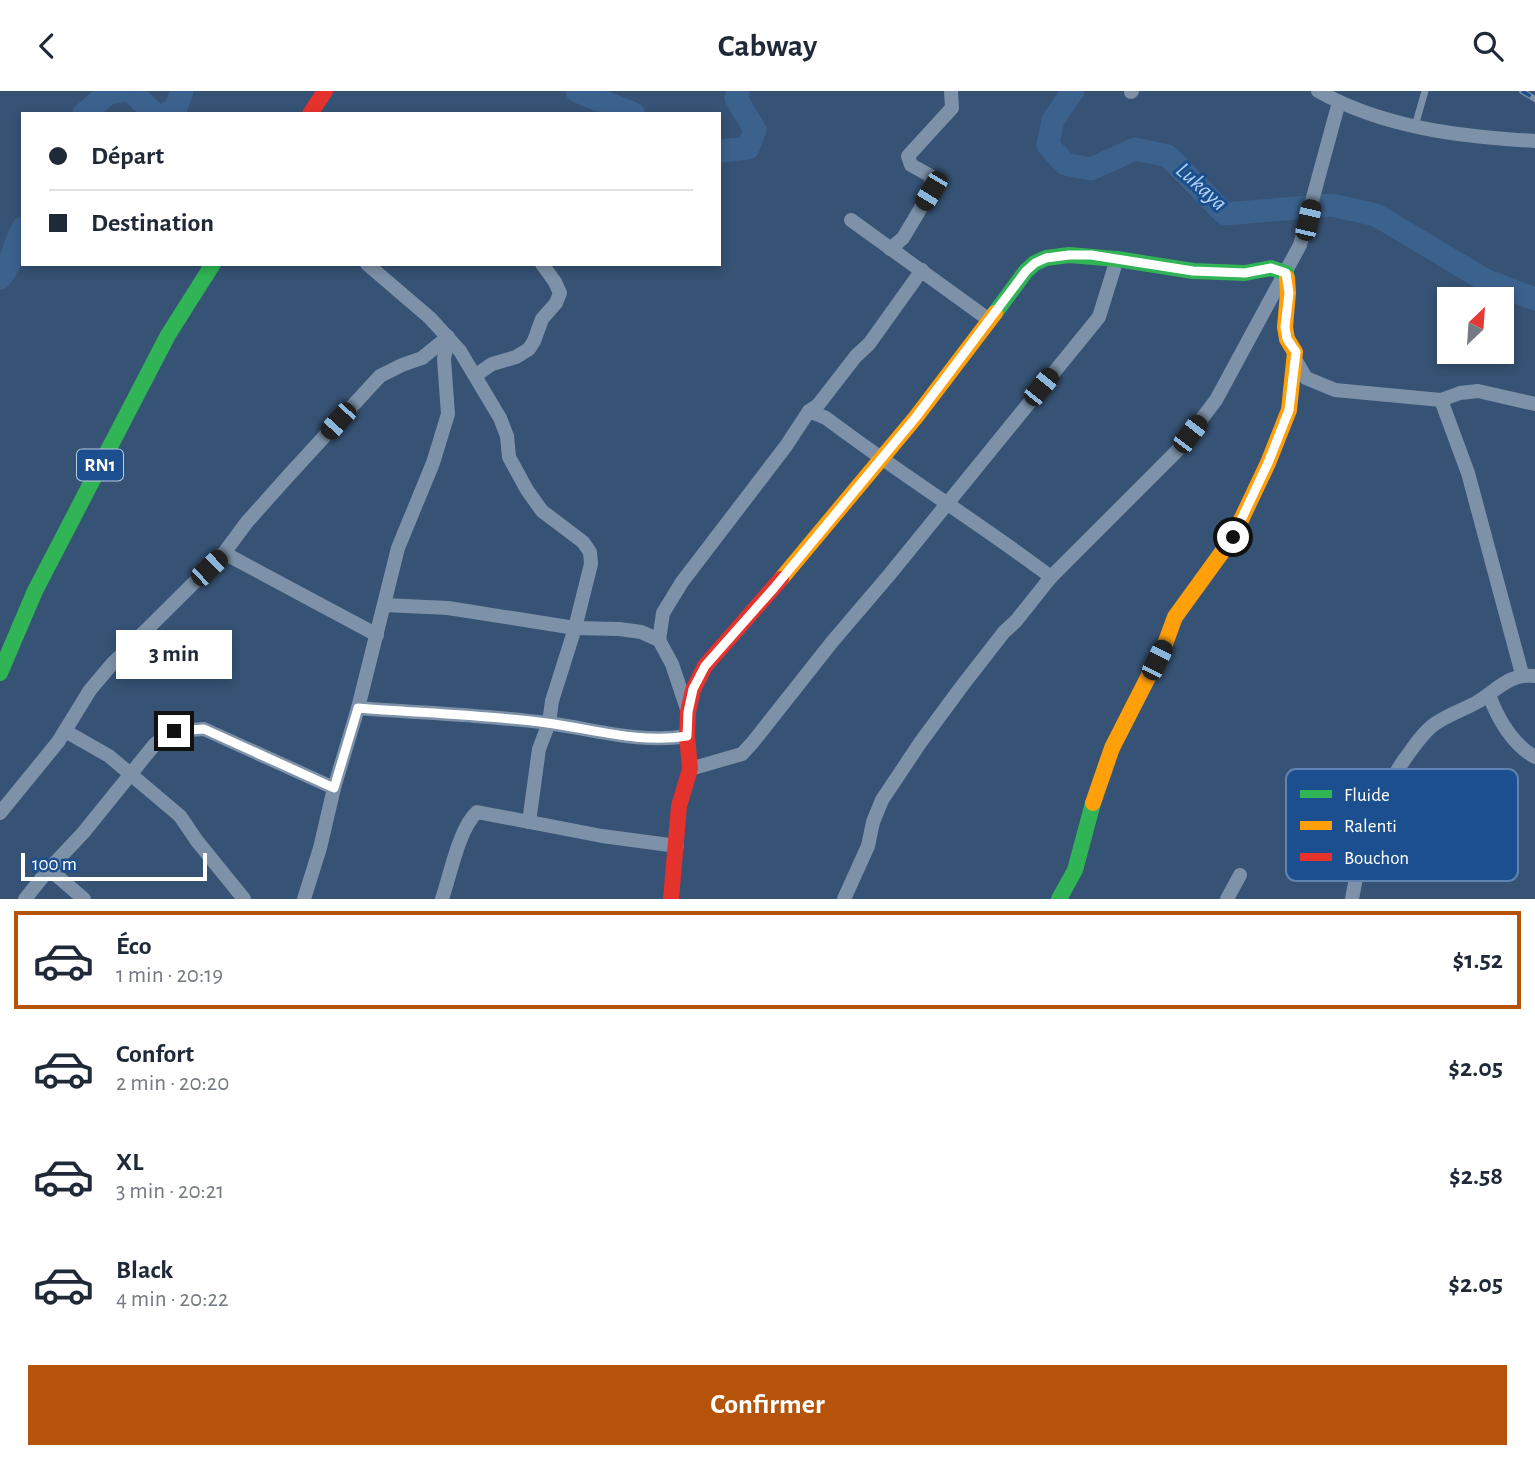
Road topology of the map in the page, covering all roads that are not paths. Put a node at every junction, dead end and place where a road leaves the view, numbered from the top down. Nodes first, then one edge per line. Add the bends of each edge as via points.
1 (325, 91) edge
2 (951, 91) edge
3 (1318, 91) edge
4 (1425, 91) edge
5 (1339, 102) junction
6 (311, 112) edge
7 (1414, 127) junction
8 (1535, 141) edge
9 (850, 220) dead end
10 (890, 249) junction
11 (1117, 259) junction
12 (212, 266) edge
13 (369, 266) edge
14 (543, 266) edge
15 (922, 270) junction
16 (1286, 273) junction
17 (988, 319) junction
18 (448, 337) junction
19 (1295, 359) junction
20 (476, 375) junction
21 (1441, 400) junction
22 (1535, 404) edge
23 (809, 411) junction
24 (881, 458) junction
25 (946, 504) junction
26 (224, 553) junction
27 (1051, 577) junction
28 (384, 605) junction
29 (575, 628) junction
30 (377, 635) junction
31 (659, 640) junction
32 (0, 673) edge
33 (1529, 675) edge
34 (1489, 695) junction
35 (358, 708) junction
36 (688, 712) junction
37 (549, 723) junction
38 (65, 731) junction
39 (687, 736) junction
40 (1535, 757) edge
41 (690, 769) junction
42 (1398, 769) edge
43 (130, 775) junction
44 (334, 788) junction
45 (0, 813) edge
46 (529, 822) junction
47 (677, 846) junction
48 (48, 869) junction
49 (1240, 875) dead end
50 (1356, 881) edge
51 (25, 899) edge
52 (84, 899) edge
53 (244, 899) edge
54 (304, 899) edge
55 (442, 899) edge
56 (671, 899) edge
57 (844, 899) edge
58 (1059, 899) edge
59 (1227, 899) edge
60 (1352, 899) edge

1 - 6 main road
2 - 10 street via 952,108 908,156 911,165 929,175 931,191 903,238
3 - 5 street
4 - 7 lane
5 - 7 street
5 - 16 street via 1308,220
7 - 8 street
9 - 10 street
10 - 15 street
11 - 16 main road via 1193,271 1245,273 1271,268
11 - 17 main road via 1069,255 1035,263
11 - 25 street via 1099,317
12 - 32 main road, RN1 via 168,335 35,591
13 - 18 street
14 - 20 street via 560,293 534,341 516,357
15 - 17 street
15 - 23 street via 869,344
16 - 19 main road via 1285,327
16 - 27 street via 1216,400 1177,451
17 - 24 main road
18 - 20 street
18 - 26 street via 422,358 380,376
18 - 28 street via 444,359 448,414 398,548
19 - 21 street via 1306,378 1335,390
19 - 58 main road via 1289,410 1268,463 1233,537 1175,617 1112,748 1075,870
20 - 29 street via 500,418 509,457 527,490 542,511 590,552
21 - 22 street via 1478,391
21 - 33 street
23 - 24 street
23 - 31 street via 682,582 663,613
24 - 25 street
24 - 36 main road via 705,666
25 - 27 street
25 - 41 street via 742,754
26 - 30 street
26 - 38 street via 112,664
27 - 57 street via 962,686 882,800
28 - 29 street via 448,608
28 - 30 street
29 - 31 street via 641,632
29 - 37 street
30 - 35 street
31 - 36 street
33 - 34 street via 1499,685
34 - 40 street via 1515,742
34 - 42 street via 1432,726
35 - 37 street
35 - 44 street
36 - 39 main road
37 - 39 street via 645,739
37 - 46 street via 539,749
38 - 43 street via 109,756
38 - 45 street
39 - 41 main road
41 - 47 main road via 679,806
43 - 44 street via 155,744 174,731 204,729
43 - 48 street
43 - 53 street via 180,816
44 - 54 street
46 - 47 street
46 - 55 street via 477,813 470,818
47 - 56 main road
48 - 51 street
48 - 52 street
49 - 59 street
50 - 60 street

